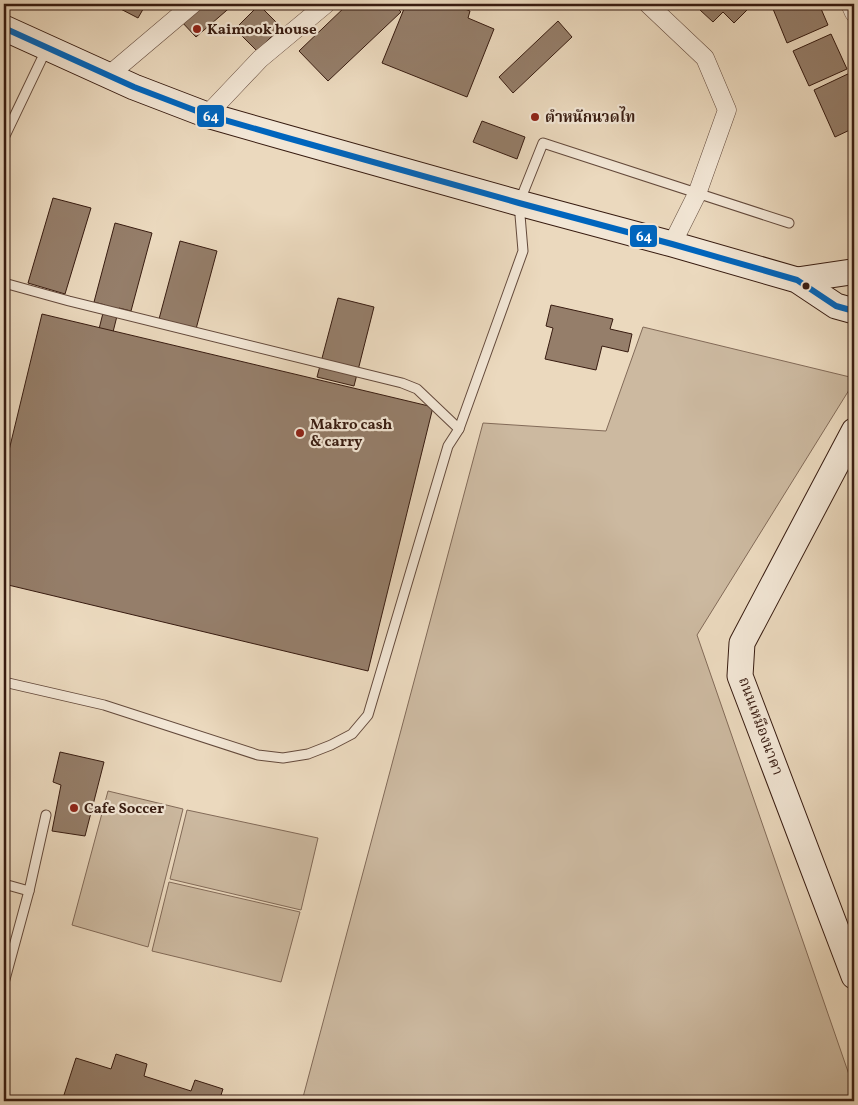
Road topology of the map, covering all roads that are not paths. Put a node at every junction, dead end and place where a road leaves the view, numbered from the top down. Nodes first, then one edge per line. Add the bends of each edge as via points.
1 (193, 4) edge
2 (326, 4) edge
3 (648, 4) edge
4 (850, 4) edge
5 (854, 13) edge
6 (7, 32) edge
7 (47, 48) junction
8 (109, 75) junction
9 (207, 114) junction
10 (4, 138) edge
11 (698, 194) junction
12 (519, 203) junction
13 (788, 223) dead end
14 (672, 244) junction
15 (854, 272) edge
16 (797, 280) junction
17 (4, 283) edge
18 (854, 311) edge
19 (459, 429) junction
20 (854, 432) edge
21 (4, 682) edge
22 (46, 814) dead end
23 (4, 884) edge
24 (29, 891) junction
25 (854, 976) edge
26 (4, 983) edge

1 - 8 street
2 - 9 street via 260,59
3 - 11 street via 705,58 727,110
4 - 5 street
6 - 7 main road
7 - 8 main road
7 - 10 lane
8 - 9 main road
9 - 12 main road
11 - 12 lane via 543,143
11 - 13 lane
11 - 14 street
12 - 14 main road
12 - 19 lane via 522,251
14 - 16 main road
15 - 16 main road
16 - 18 main road via 836,306
17 - 19 lane via 402,383 417,389
19 - 21 lane via 448,446 368,715 345,738 308,754 283,758 258,755 104,705
20 - 25 main road, ถนนเหมืองนาคา via 742,643 740,676
22 - 24 lane
23 - 24 lane
24 - 26 lane

